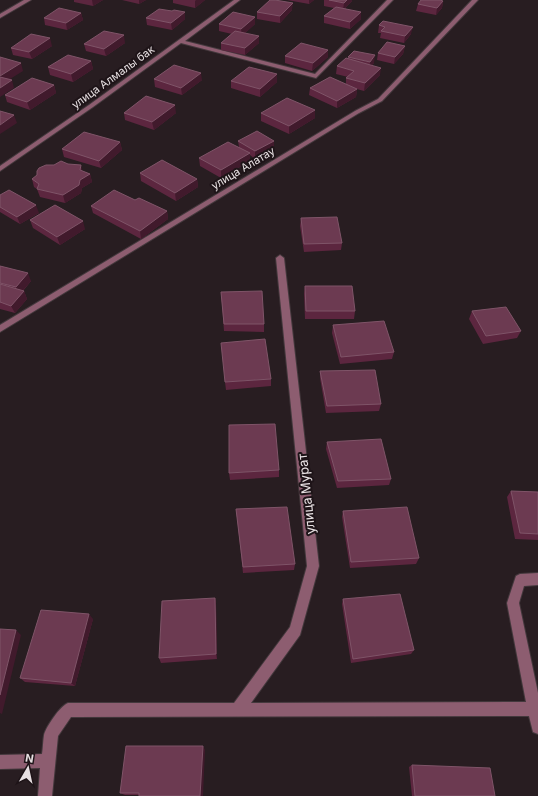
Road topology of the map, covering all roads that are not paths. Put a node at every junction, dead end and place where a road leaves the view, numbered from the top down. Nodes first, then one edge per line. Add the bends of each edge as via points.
1 (28, 0) edge
2 (237, 0) edge
3 (390, 0) edge
4 (475, 0) edge
5 (0, 16) edge
6 (180, 41) junction
7 (0, 168) edge
8 (280, 258) dead end
9 (0, 329) edge
10 (538, 579) edge
11 (534, 709) junction
12 (237, 710) junction
13 (538, 727) edge
14 (48, 761) junction
15 (0, 762) edge
16 (45, 796) edge

1 - 5 street
2 - 6 street, улица Алмалы бак
3 - 6 street via 316,76
4 - 9 street, улица Алатау via 380,100
6 - 7 street, улица Алмалы бак
8 - 12 street, улица Мурат via 313,566 295,630
10 - 11 street via 520,580 513,603
11 - 12 street
11 - 13 street
12 - 14 street via 68,710 51,734
14 - 15 street
14 - 16 street

